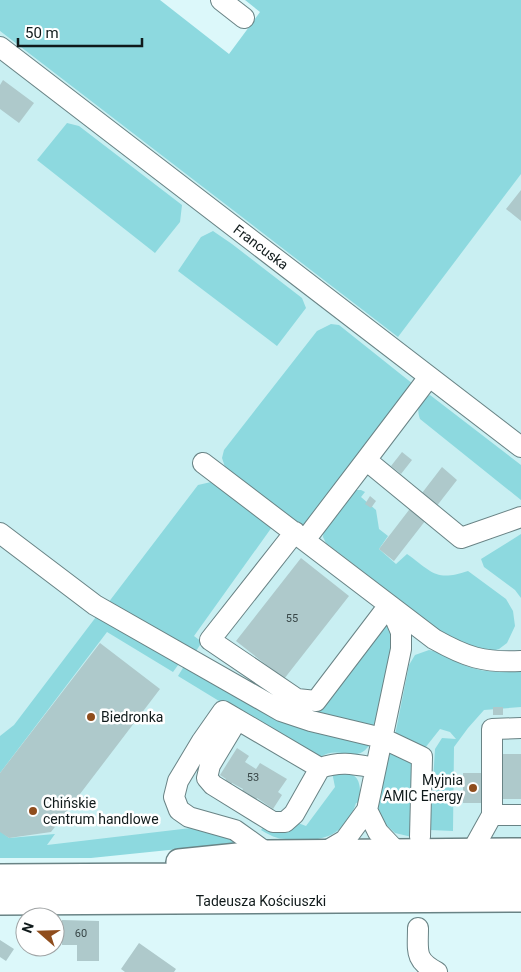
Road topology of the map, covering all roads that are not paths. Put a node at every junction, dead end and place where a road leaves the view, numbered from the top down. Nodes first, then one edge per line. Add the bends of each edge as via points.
1 (221, 0) edge
2 (244, 18) dead end
3 (0, 47) edge
4 (430, 378) junction
5 (521, 447) edge
6 (366, 460) junction
7 (203, 464) dead end
8 (521, 518) edge
9 (0, 532) edge
10 (300, 536) junction
11 (389, 605) junction
12 (434, 639) junction
13 (402, 649) junction
14 (521, 661) edge
15 (237, 720) junction
16 (521, 728) edge
17 (382, 738) junction
18 (320, 768) junction
19 (375, 768) junction
20 (366, 810) junction
21 (521, 814) edge
22 (492, 815) junction
23 (420, 837) dead end
24 (472, 851) junction
25 (521, 851) edge
26 (397, 852) junction
27 (267, 853) junction
28 (323, 853) junction
29 (521, 874) edge
30 (91, 876) junction
31 (0, 877) edge
32 (521, 899) edge
33 (0, 902) edge
34 (418, 928) dead end
35 (438, 972) edge

1 - 2 street
3 - 4 street, Francuska
4 - 5 street, Francuska
4 - 6 street
6 - 8 street via 461,538
6 - 10 street
7 - 10 street
9 - 17 street via 95,605 281,711
10 - 11 street
10 - 11 street via 210,640 296,699 316,701
11 - 12 street
11 - 13 street via 401,632
12 - 13 street via 420,638
12 - 14 street via 473,658
13 - 17 street
15 - 18 street
15 - 18 street via 210,765 207,778 273,822 285,822 294,814
15 - 27 street via 222,711 178,781 174,797 179,810 189,817 235,830
16 - 22 street via 492,729
17 - 19 street
17 - 23 street via 422,757
18 - 19 street via 334,763
19 - 20 street
20 - 26 street via 378,832
20 - 28 street via 345,840
21 - 22 street
22 - 24 street
24 - 25 main road
24 - 26 main road
26 - 28 main road
27 - 28 main road
27 - 30 main road via 142,865
29 - 30 main road, Tadeusza Kościuszki
30 - 31 main road, Tadeusza Kościuszki
32 - 33 main road, Tadeusza Kościuszki
34 - 35 street via 418,954 428,967

